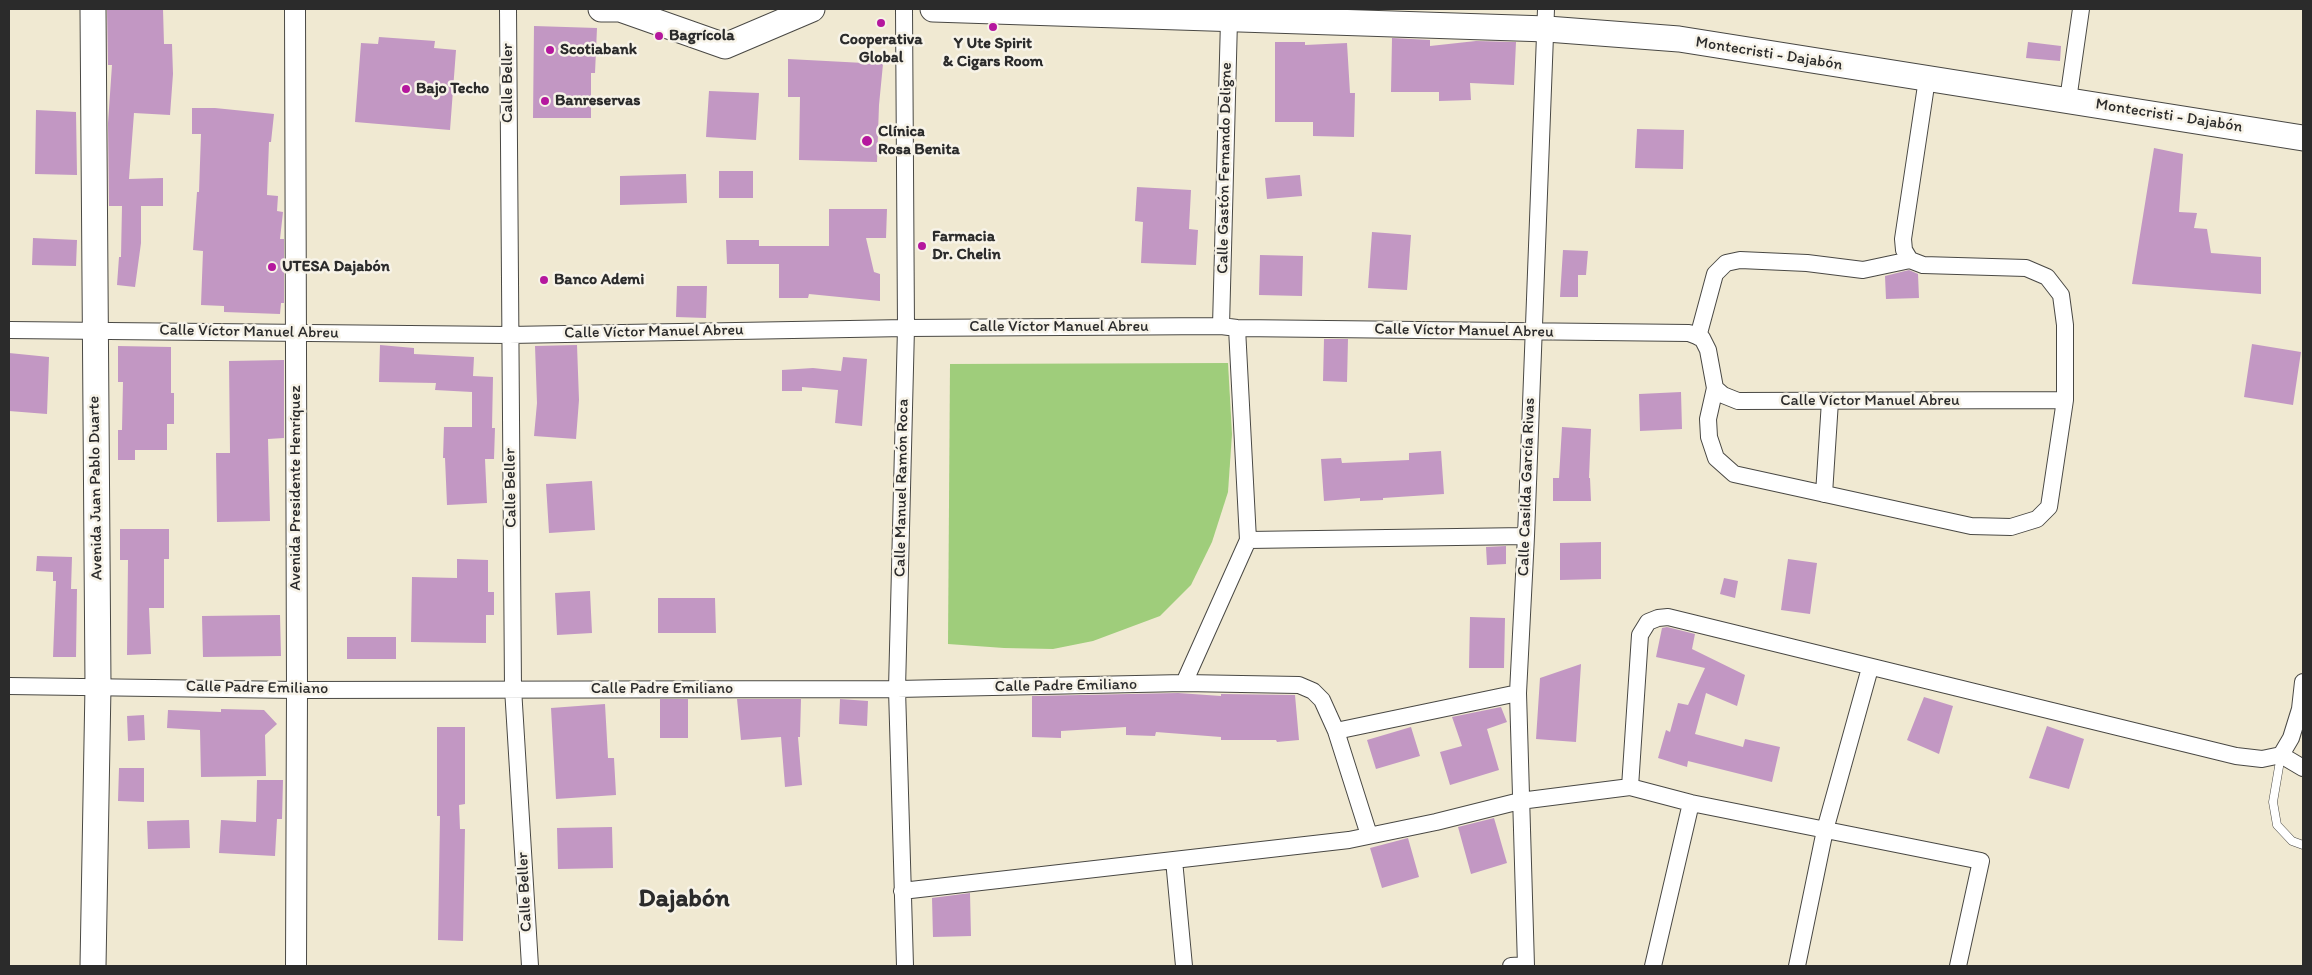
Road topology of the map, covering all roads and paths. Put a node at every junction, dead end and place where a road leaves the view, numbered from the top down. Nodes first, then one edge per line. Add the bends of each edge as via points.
1 (93, 9) edge
2 (295, 9) edge
3 (508, 9) edge
4 (601, 9) edge
5 (620, 9) edge
6 (812, 9) edge
7 (904, 9) edge
8 (933, 9) edge
9 (2082, 9) edge
10 (1229, 14) edge
11 (1547, 19) edge
12 (1927, 79) junction
13 (2068, 100) junction
14 (2303, 138) edge
15 (1910, 260) junction
16 (1229, 327) junction
17 (906, 328) junction
18 (9, 330) edge
19 (94, 330) junction
20 (1533, 331) junction
21 (296, 332) junction
22 (509, 335) junction
23 (1698, 337) junction
24 (1715, 388) junction
25 (2065, 400) junction
26 (1830, 401) junction
27 (1824, 494) junction
28 (1526, 536) junction
29 (1248, 540) junction
30 (1870, 668) junction
31 (2303, 682) edge
32 (1184, 683) junction
33 (9, 686) edge
34 (98, 686) junction
35 (513, 688) junction
36 (897, 689) junction
37 (297, 690) junction
38 (1518, 693) junction
39 (1336, 731) junction
40 (2280, 755) junction
41 (2303, 768) edge
42 (1630, 787) junction
43 (1520, 801) junction
44 (1691, 803) junction
45 (1826, 830) junction
46 (1369, 834) junction
47 (2303, 845) edge
48 (1174, 860) junction
49 (902, 891) junction
50 (93, 966) edge
51 (296, 966) edge
52 (530, 966) edge
53 (905, 966) edge
54 (1184, 966) edge
55 (1521, 966) edge
56 (1653, 966) edge
57 (1797, 966) edge
58 (1958, 966) edge

1 - 19 main road, Avenida Juan Pablo Duarte
2 - 21 street, Avenida Presidente Henríquez
3 - 22 street, Calle Beller
4 - 5 main road
5 - 6 main road via 724,46
7 - 17 street, Calle Manuel Ramón Roca
8 - 10 main road, Montecristi - Dajabón
9 - 13 street
10 - 11 main road, Montecristi - Dajabón
10 - 16 street, Calle Gastón Fernando Deligne
11 - 12 main road, Montecristi - Dajabón
11 - 20 street, Calle Casilda García Rivas
12 - 13 main road, Montecristi - Dajabón
12 - 15 street via 1903,239 1904,250
13 - 14 main road, Montecristi - Dajabón
15 - 23 street via 1863,270 1740,260 1726,264 1715,274
15 - 25 street via 1923,266 2026,268 2047,277 2061,295 2065,325
16 - 17 street, Calle Víctor Manuel Abreu
16 - 20 street, Calle Víctor Manuel Abreu
16 - 29 street, Calle Gastón Fernando Deligne
17 - 22 street, Calle Víctor Manuel Abreu
17 - 36 street, Calle Manuel Ramón Roca
18 - 19 street, Calle Víctor Manuel Abreu
19 - 21 street, Calle Víctor Manuel Abreu
19 - 34 main road, Avenida Juan Pablo Duarte
20 - 23 street, Calle Víctor Manuel Abreu via 1689,333
20 - 28 street, Calle Casilda García Rivas
21 - 22 street, Calle Víctor Manuel Abreu
21 - 37 street, Avenida Presidente Henríquez
22 - 35 street, Calle Beller
23 - 24 street via 1702,338 1708,350
24 - 26 street, Calle Víctor Manuel Abreu via 1738,401
24 - 27 street via 1708,419 1709,437 1716,458 1734,474
25 - 26 street, Calle Víctor Manuel Abreu
25 - 27 street via 2049,507 2037,520 2011,527 1971,526
26 - 27 street
28 - 29 street
28 - 38 street, Calle Casilda García Rivas
29 - 32 street
30 - 40 street via 2236,756 2262,759
30 - 42 street via 1668,617 1648,622 1640,635
30 - 45 street
31 - 40 street via 2298,716
32 - 36 street, Calle Padre Emiliano
32 - 39 street, Calle Padre Emiliano via 1299,685 1313,691 1322,700
33 - 34 street, Calle Padre Emiliano
34 - 37 street, Calle Padre Emiliano
34 - 50 main road, Avenida Juan Pablo Duarte
35 - 36 street, Calle Padre Emiliano
35 - 37 street, Calle Padre Emiliano
35 - 52 street, Calle Beller
36 - 49 street, Calle Manuel Ramón Roca
37 - 51 street, Avenida Presidente Henríquez
38 - 39 street
38 - 43 street, Calle Casilda García Rivas
39 - 46 street
40 - 41 street
40 - 47 lane via 2273,802 2277,825 2292,841
42 - 43 street
42 - 44 street
43 - 46 street via 1436,822
43 - 55 street, Calle Casilda García Rivas
44 - 45 street
44 - 56 street
45 - 57 street
45 - 58 street via 1981,861
46 - 48 street via 1349,840
48 - 49 street
48 - 54 street
49 - 53 street, Calle Manuel Ramón Roca

